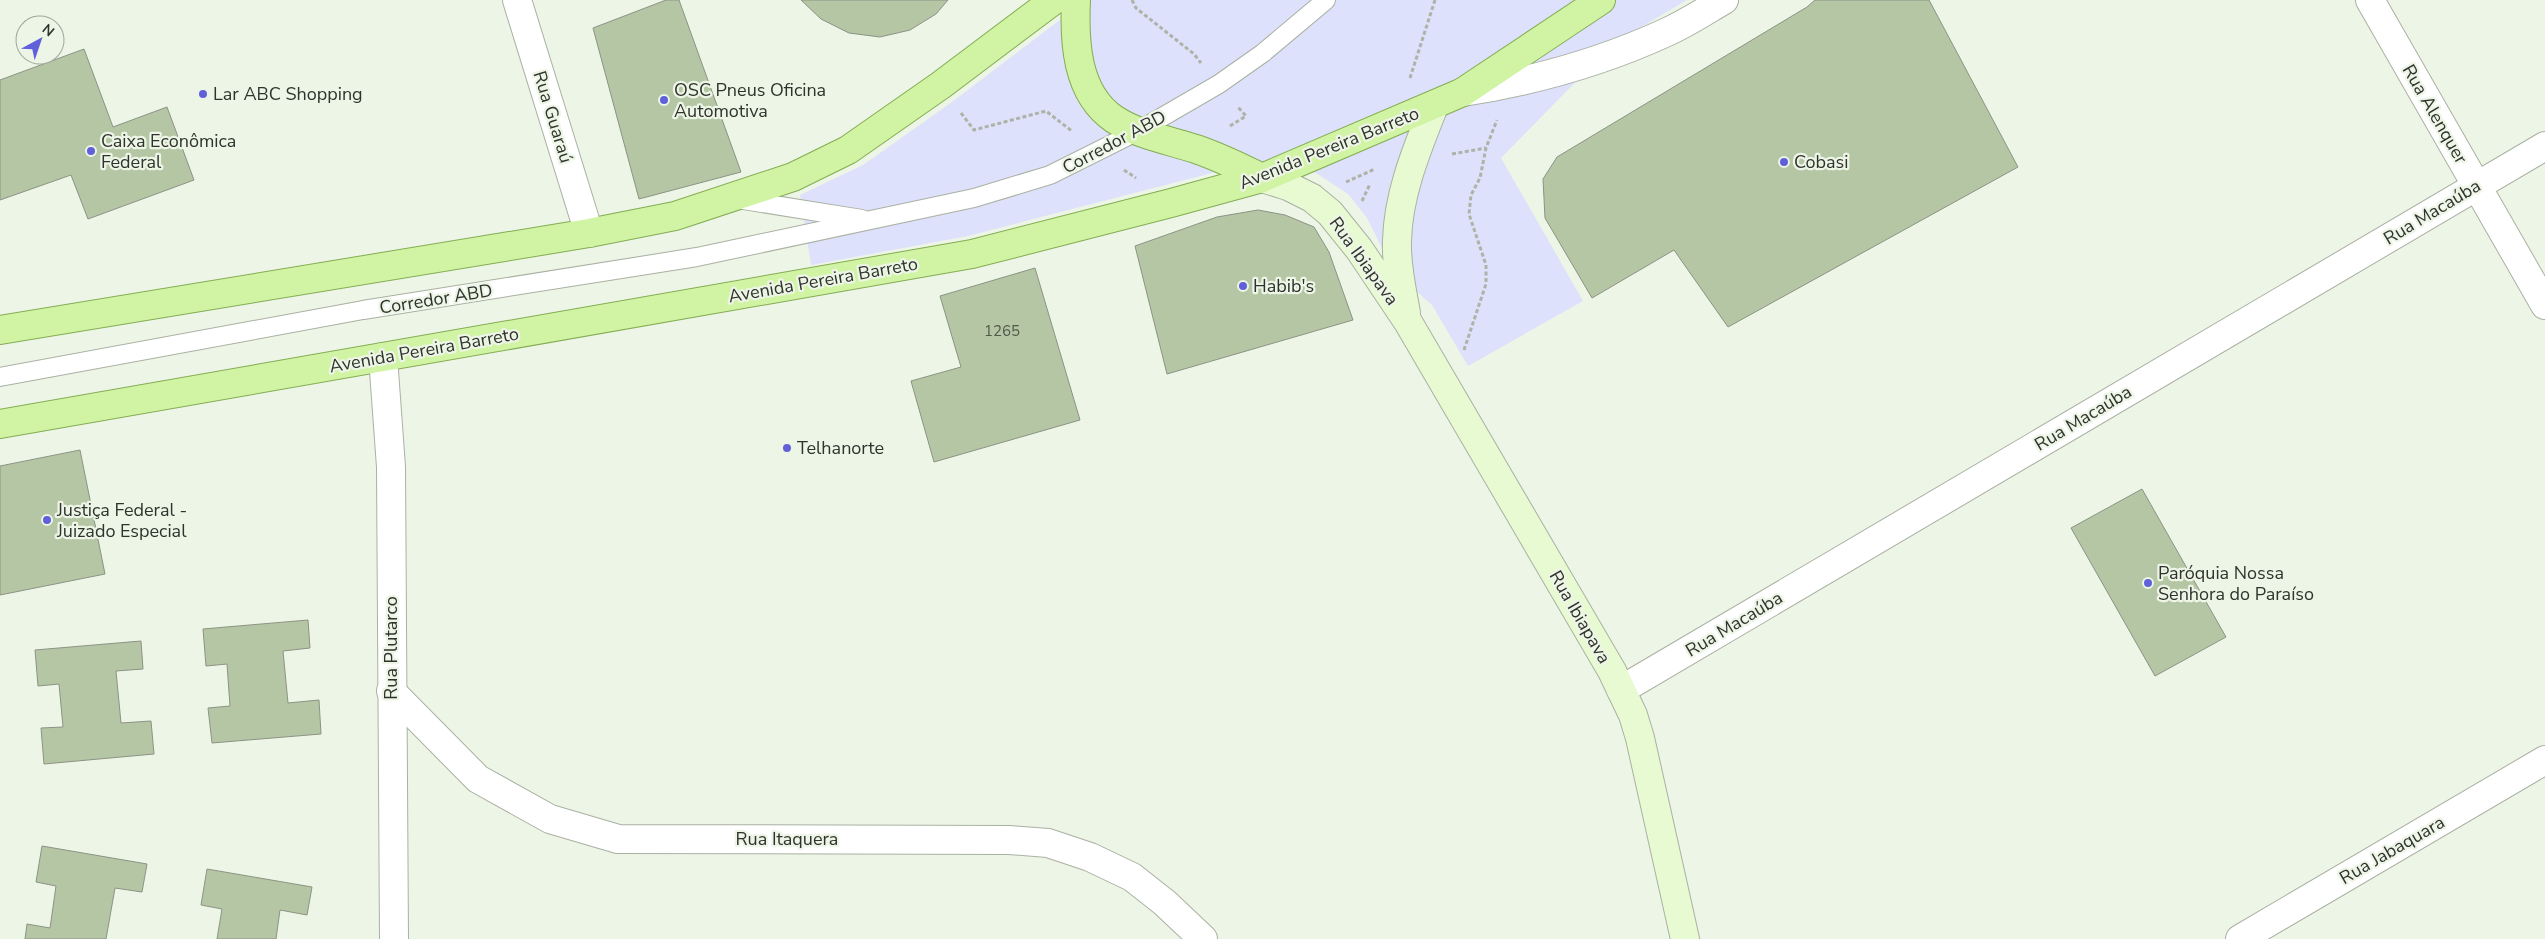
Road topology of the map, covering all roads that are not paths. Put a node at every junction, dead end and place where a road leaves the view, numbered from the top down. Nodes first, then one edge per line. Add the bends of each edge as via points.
1 (517, 0) edge
2 (1054, 0) edge
3 (1076, 0) edge
4 (1326, 0) edge
5 (1601, 0) edge
6 (1724, 0) edge
7 (2370, 0) edge
8 (1463, 92) junction
9 (1434, 106) junction
10 (1138, 131) junction
11 (2545, 146) edge
12 (1262, 178) junction
13 (2476, 186) junction
14 (730, 198) junction
15 (872, 221) junction
16 (589, 233) junction
17 (2545, 305) edge
18 (1408, 322) junction
19 (0, 330) edge
20 (383, 357) junction
21 (0, 377) edge
22 (0, 424) edge
23 (1621, 690) junction
24 (391, 691) junction
25 (2545, 760) edge
26 (394, 939) edge
27 (1202, 939) edge
28 (1685, 939) edge
29 (2240, 939) edge

1 - 16 street, Rua Guaraú
2 - 14 main road via 848,150 793,177
3 - 10 main road via 1076,45 1088,87 1099,105 1113,118
4 - 10 lane, Corredor ABD via 1263,53 1226,79
5 - 8 main road, Avenida Pereira Barreto
6 - 8 street via 1669,31 1585,65 1510,85
7 - 13 street, Rua Alenquer
8 - 9 main road, Avenida Pereira Barreto
9 - 12 main road, Avenida Pereira Barreto
9 - 18 main road, Rua Ibiapava via 1413,161 1401,205 1397,242
10 - 12 main road via 1232,163
10 - 15 lane, Corredor ABD via 1050,175 993,193
11 - 13 street, Rua Macaúba
12 - 18 main road, Rua Ibiapava via 1312,198 1330,213 1359,249
12 - 20 main road, Avenida Pereira Barreto via 972,254
13 - 17 street, Rua Alenquer
13 - 23 street, Rua Macaúba
14 - 15 lane, Corredor ABD
14 - 16 main road via 675,216
15 - 21 lane, Corredor ABD via 697,257 363,310
16 - 19 main road
18 - 23 main road, Rua Ibiapava
20 - 22 main road, Avenida Pereira Barreto
20 - 24 street, Rua Plutarco via 390,467
23 - 28 main road, Rua Ibiapava via 1640,738
24 - 26 street, Rua Plutarco
24 - 27 street, Rua Itaquera via 478,779 550,819 618,839 1009,840 1048,843 1090,857 1132,878 1165,903
25 - 29 street, Rua Jabaquara

